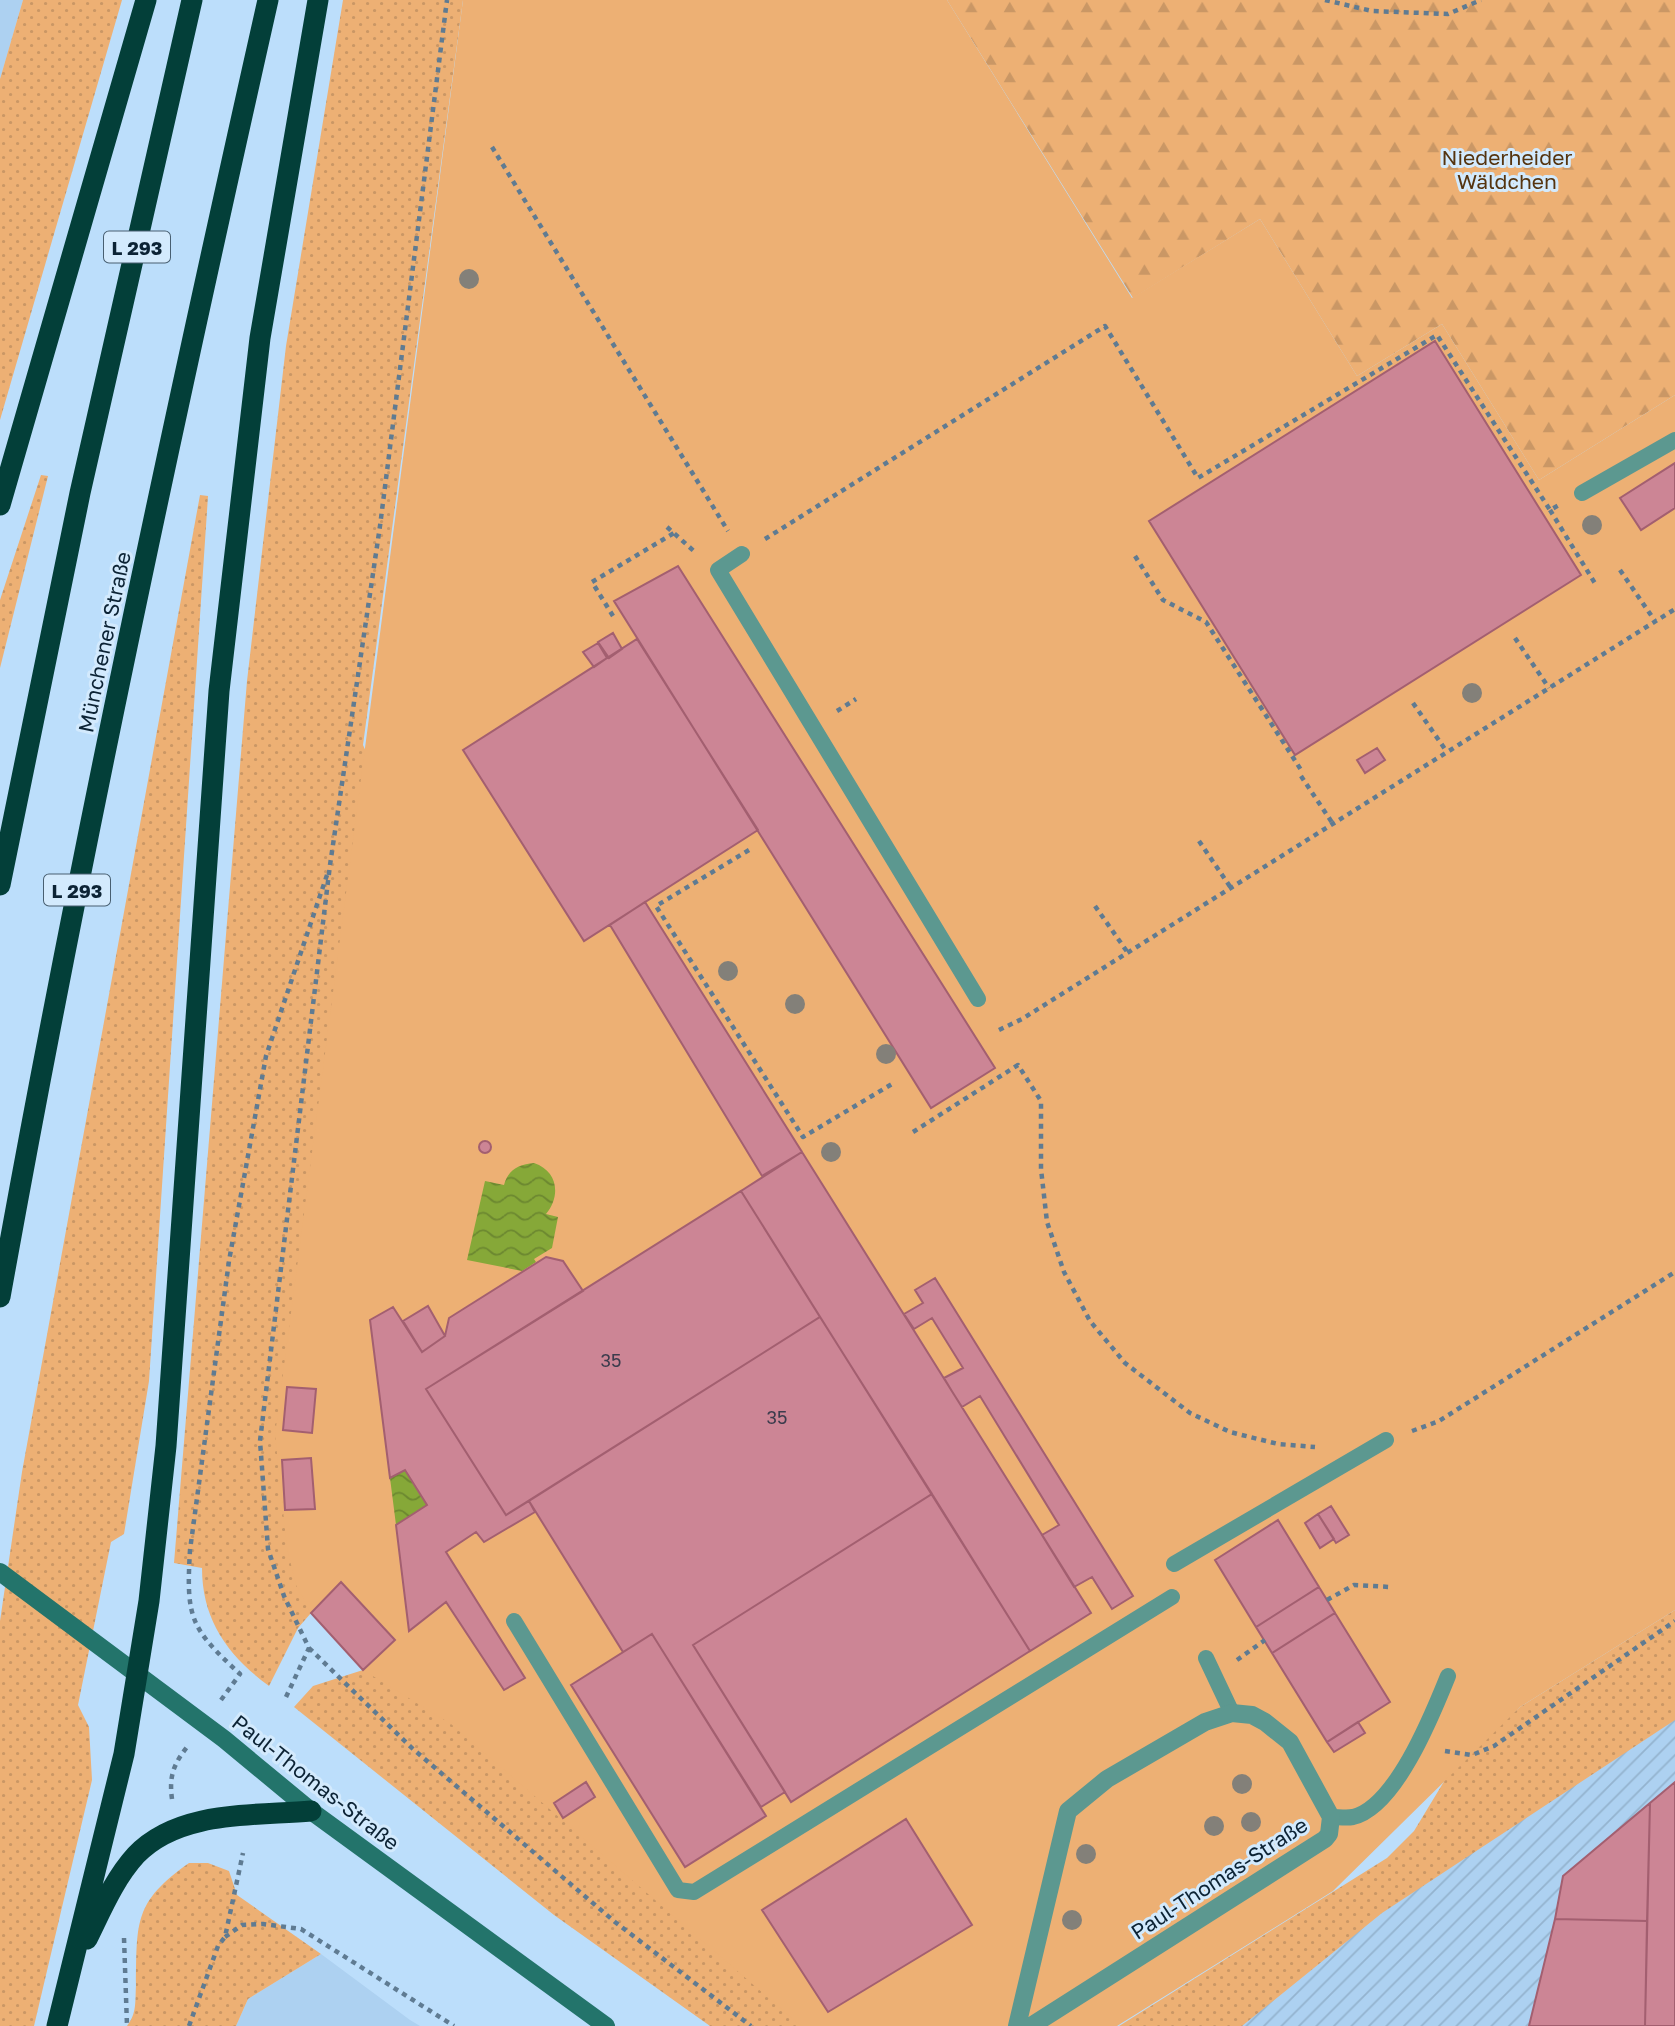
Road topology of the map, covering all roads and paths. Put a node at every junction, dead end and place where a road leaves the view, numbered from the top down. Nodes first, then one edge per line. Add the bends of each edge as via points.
1 (146, 0) edge
2 (192, 0) edge
3 (268, 0) edge
4 (318, 0) edge
5 (447, 0) edge
6 (1325, 0) edge
7 (1481, 0) edge
8 (492, 147) dead end
9 (1675, 440) edge
10 (1582, 492) joint
11 (0, 505) edge
12 (1550, 510) junction
13 (667, 527) dead end
14 (674, 533) junction
15 (742, 554) junction
16 (1135, 555) dead end
17 (718, 570) junction
18 (1620, 570) dead end
19 (1596, 585) dead end
20 (1675, 609) edge
21 (613, 615) dead end
22 (1656, 621) junction
23 (1515, 638) dead end
24 (1549, 688) junction
25 (1413, 703) dead end
26 (1447, 752) junction
27 (1333, 824) junction
28 (1199, 841) dead end
29 (749, 850) dead end
30 (330, 864) junction
31 (0, 885) edge
32 (1231, 888) junction
33 (1096, 906) dead end
34 (1128, 953) junction
35 (978, 999) dead end
36 (999, 1030) dead end
37 (892, 1084) dead end
38 (913, 1132) dead end
39 (1675, 1272) edge
40 (0, 1297) edge
41 (1386, 1440) joint
42 (1327, 1448) dead end
43 (1174, 1564) dead end
44 (0, 1572) edge
45 (1390, 1587) dead end
46 (1172, 1597) dead end
47 (1327, 1600) dead end
48 (514, 1621) dead end
49 (1675, 1621) edge
50 (309, 1648) junction
51 (1206, 1658) dead end
52 (240, 1674) dead end
53 (139, 1676) junction
54 (1448, 1676) dead end
55 (286, 1697) dead end
56 (1231, 1713) junction
57 (1421, 1742) junction
58 (311, 1811) junction
59 (1331, 1817) junction
60 (243, 1853) dead end
61 (225, 1937) junction
62 (69, 1972) junction
63 (57, 2026) edge
64 (189, 2026) edge
65 (454, 2026) edge
66 (606, 2026) edge
67 (751, 2026) edge
68 (1017, 2026) edge
69 (1031, 2026) edge

1 - 11 highway
2 - 31 highway, L 293 via 80,493
3 - 40 highway, Münchener Straße / L 293 via 53,1002
4 - 53 highway via 260,338 219,691 166,1446
5 - 30 path via 380,526
6 - 7 path via 1372,11 1448,14
8 - 15 path
9 - 10 lane
10 - 12 path
12 - 15 path via 1437,335 1198,478 1105,326
12 - 19 path
13 - 14 path
14 - 17 path
14 - 21 path via 592,582
15 - 17 lane
16 - 27 path via 1163,600 1206,622
17 - 35 lane
18 - 22 path
20 - 22 path
22 - 24 path
23 - 24 path
24 - 26 path
25 - 26 path
26 - 27 path
27 - 32 path
28 - 32 path
29 - 37 path via 656,906 803,1138
30 - 50 path via 260,1441 268,1549
30 - 52 path via 266,1056 229,1261 190,1550 188,1598 193,1621 205,1642
32 - 34 path
33 - 34 path
34 - 36 path
38 - 42 path via 1018,1065 1041,1101 1047,1222 1064,1272 1090,1321 1125,1363 1190,1413 1230,1433 1278,1444
39 - 41 path via 1439,1421
41 - 43 lane
44 - 53 main road, Paul-Thomas-Straße
45 - 47 path via 1354,1585
46 - 48 lane via 694,1892 678,1890
49 - 57 path via 1494,1746 1472,1755 1456,1755
50 - 55 path
50 - 67 path via 413,1749 615,1922
51 - 56 lane
53 - 58 main road, Paul-Thomas-Straße
53 - 62 highway
54 - 57 lane
56 - 59 street, Paul-Thomas-Straße via 1265,1721 1290,1742
56 - 68 street via 1205,1721 1107,1779 1068,1811
57 - 59 lane via 1385,1794 1354,1817
58 - 62 highway via 200,1821 161,1836 136,1855 115,1884
58 - 66 main road, Paul-Thomas-Straße
59 - 69 street, Paul-Thomas-Straße via 1325,1839
60 - 61 path
61 - 64 path
61 - 65 path via 242,1926 301,1929
62 - 63 highway

